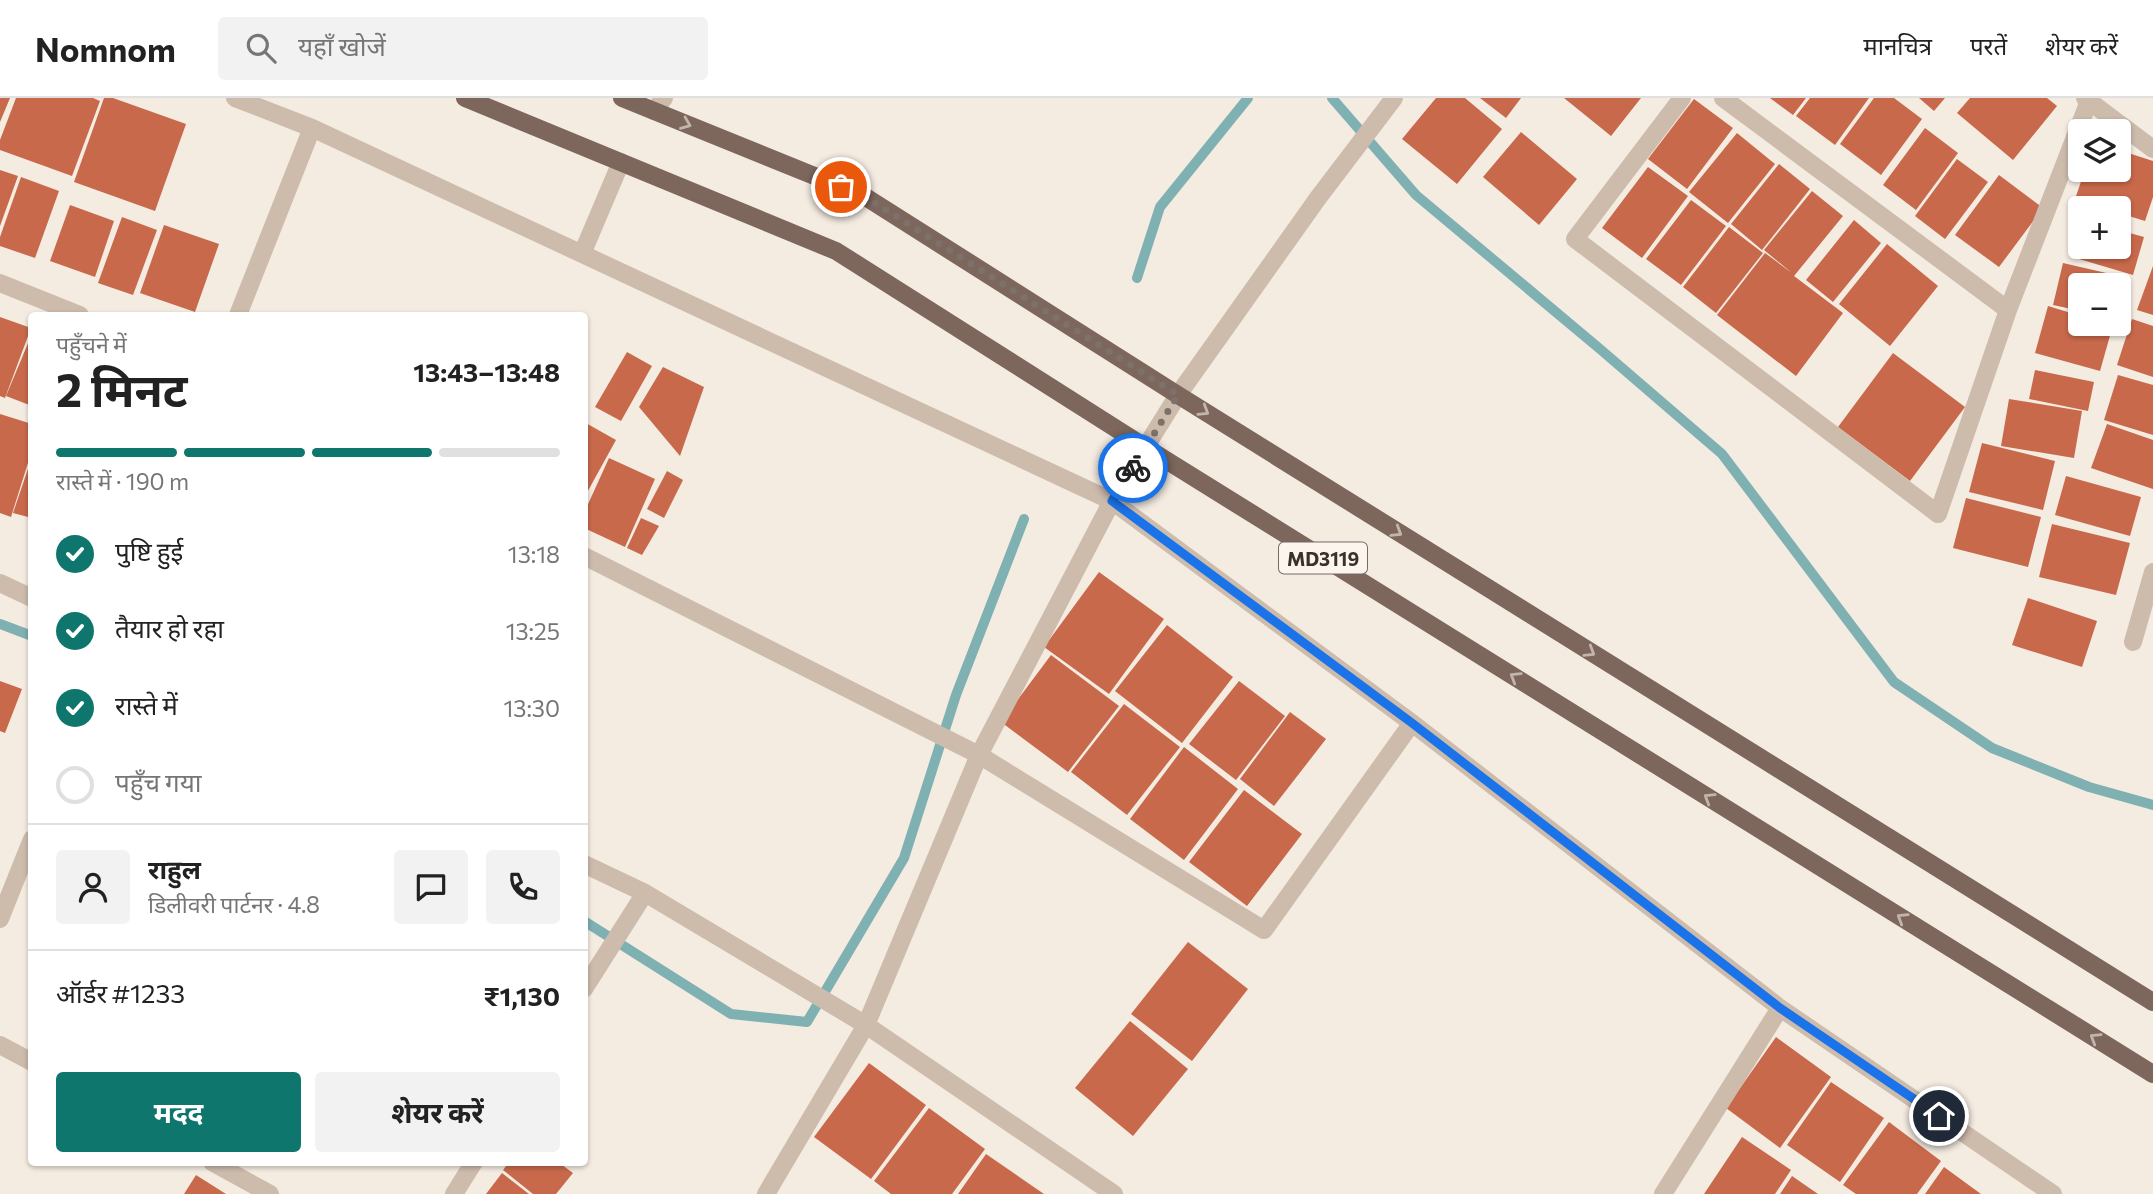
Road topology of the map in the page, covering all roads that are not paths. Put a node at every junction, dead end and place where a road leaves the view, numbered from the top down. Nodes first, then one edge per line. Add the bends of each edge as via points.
1 (235, 98) edge
2 (465, 98) edge
3 (622, 98) edge
4 (1394, 98) edge
5 (1682, 98) edge
6 (1723, 98) edge
7 (2087, 100) edge
8 (659, 105) edge
9 (312, 128) junction
10 (2153, 149) edge
11 (621, 162) junction
12 (582, 254) junction
13 (0, 283) edge
14 (2008, 310) junction
15 (72, 312) edge
16 (239, 312) edge
17 (1178, 395) junction
18 (1145, 447) junction
19 (1112, 501) junction
20 (588, 558) edge
21 (2153, 572) edge
22 (0, 583) edge
23 (28, 596) edge
24 (2133, 642) dead end
25 (1412, 723) junction
26 (979, 755) junction
27 (28, 849) edge
28 (588, 866) edge
29 (645, 893) junction
30 (0, 919) edge
31 (588, 983) edge
32 (2153, 1002) edge
33 (1780, 1008) junction
34 (866, 1025) junction
35 (0, 1045) edge
36 (28, 1060) edge
37 (2153, 1074) edge
38 (219, 1166) edge
39 (472, 1166) edge
40 (270, 1194) edge
41 (454, 1194) edge
42 (766, 1194) edge
43 (1114, 1194) edge
44 (1663, 1194) edge
45 (2053, 1194) edge

1 - 9 street
2 - 11 main road, MD3119
3 - 8 main road, MD3119
4 - 17 street
5 - 14 street via 1574,239 1938,514
6 - 14 street
7 - 10 street
7 - 14 street
8 -> 17 main road, MD3119 via 864,196
9 - 12 street
9 - 16 street
11 - 12 street
11 - 18 main road, MD3119 via 836,251
12 - 19 street
13 - 15 street
17 - 18 street
17 -> 32 main road, MD3119
18 - 19 street
37 -> 18 main road, MD3119
19 - 25 street
19 - 26 street
20 - 26 street
21 - 24 street
22 - 23 street
25 - 26 street via 1264,930
25 - 33 street
26 - 34 street
27 - 30 street
28 - 29 street
29 - 31 street
29 - 34 street
33 - 44 street
33 - 45 street
34 - 42 street
34 - 43 street
35 - 36 street
38 - 40 street
39 - 41 street

